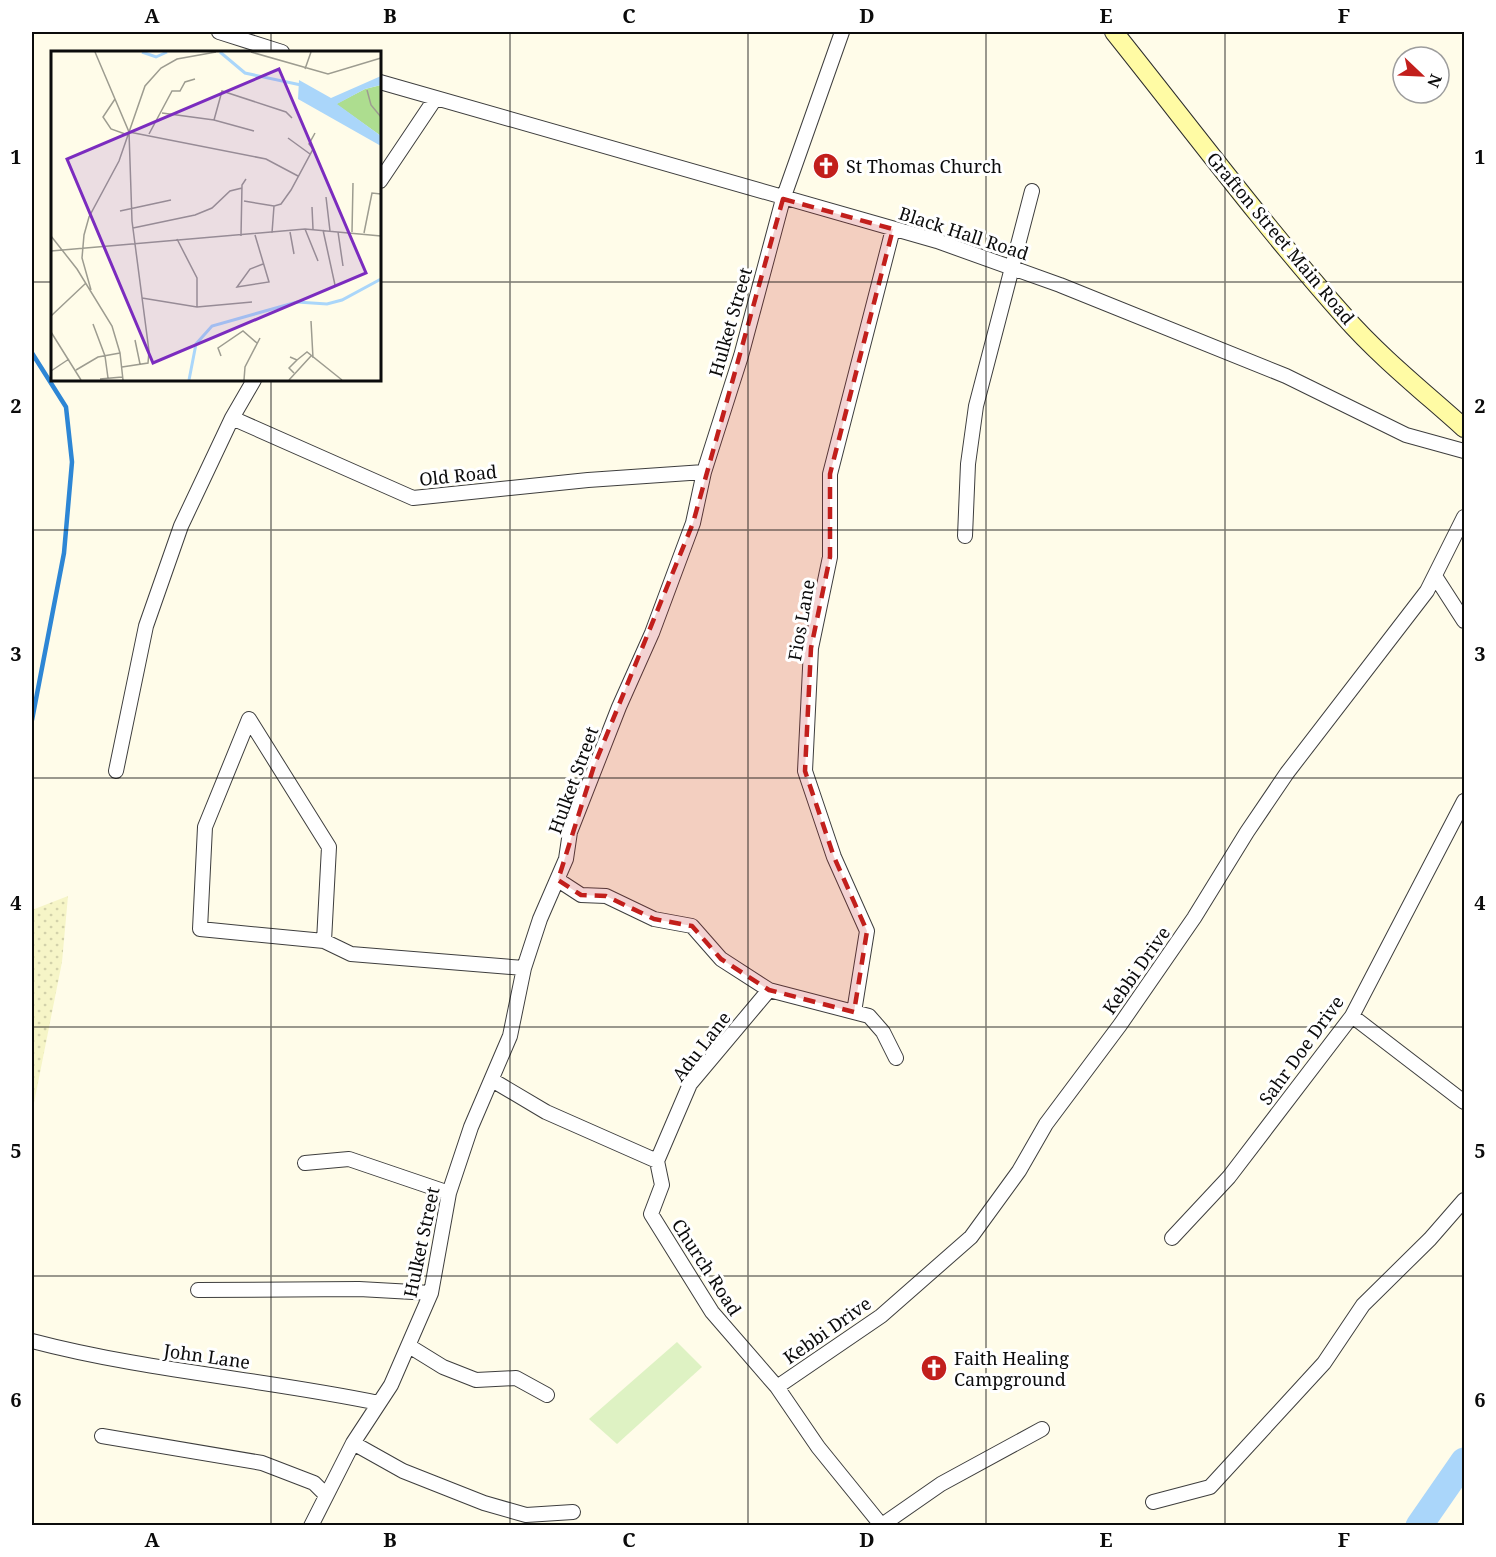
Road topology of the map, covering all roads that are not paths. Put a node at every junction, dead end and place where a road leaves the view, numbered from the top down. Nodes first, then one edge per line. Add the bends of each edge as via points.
1 (219, 32) edge
2 (842, 32) edge
3 (1114, 32) edge
4 (279, 51) edge
5 (381, 82) edge
6 (435, 99) junction
7 (381, 180) edge
8 (1032, 191) dead end
9 (783, 199) junction
10 (893, 230) junction
11 (1011, 266) junction
12 (253, 381) edge
13 (232, 418) junction
14 (1464, 428) edge
15 (1464, 450) edge
16 (704, 471) junction
17 (1464, 517) edge
18 (965, 536) dead end
19 (1435, 576) junction
20 (1464, 621) edge
21 (116, 771) dead end
22 (1464, 801) edge
23 (558, 880) junction
24 (324, 941) junction
25 (524, 968) junction
26 (769, 990) junction
27 (854, 1012) junction
28 (1352, 1016) junction
29 (896, 1058) dead end
30 (492, 1080) junction
31 (1464, 1102) edge
32 (657, 1161) junction
33 (305, 1162) dead end
34 (449, 1193) junction
35 (1464, 1200) edge
36 (1172, 1238) dead end
37 (198, 1290) dead end
38 (431, 1293) junction
39 (32, 1341) edge
40 (409, 1346) junction
41 (777, 1387) junction
42 (547, 1395) dead end
43 (379, 1403) junction
44 (1042, 1429) dead end
45 (102, 1436) dead end
46 (353, 1443) junction
47 (325, 1494) junction
48 (1153, 1503) dead end
49 (573, 1512) dead end
50 (882, 1525) edge
51 (311, 1526) edge

1 - 4 street
2 - 9 street, Hulket Street
3 - 14 street, Grafton Street Main Road via 1345,318
5 - 6 street, Black Hall Road
6 - 7 street
6 - 9 street, Black Hall Road
8 - 11 street
9 - 10 street, Black Hall Road
9 - 16 street, Hulket Street via 741,356
10 - 11 street, Black Hall Road
10 - 27 street, Fios Lane via 830,474 830,557 811,648 805,771 834,857 867,931
11 - 15 street, Black Hall Road via 1286,376 1406,435
11 - 18 street via 976,406 968,464
12 - 13 street
13 - 16 street, Old Road via 413,498
13 - 21 street via 181,526 146,626
16 - 23 street, Hulket Street via 693,523 652,633 590,777
17 - 19 street, Kebbi Drive
19 - 20 street
19 - 41 street, Kebbi Drive via 1287,773 1194,918 1046,1124 1019,1171 971,1237 881,1316
22 - 28 street, Sahr Doe Drive
23 - 25 street, Hulket Street
23 - 26 street via 581,895 606,896 654,919 692,926 721,959
24 - 24 street via 329,847 249,719 205,827 200,929
24 - 25 street via 351,954
25 - 30 street, Hulket Street via 510,1036
26 - 27 street
26 - 32 street, Adu Lane via 690,1084
27 - 29 street via 870,1016
28 - 31 street
28 - 36 street, Sahr Doe Drive via 1228,1177
30 - 32 street via 546,1112
30 - 34 street, Hulket Street
32 - 41 street, Church Road via 662,1185 651,1214 712,1312
33 - 34 street via 349,1160
34 - 38 street, Hulket Street
35 - 48 street via 1363,1305 1324,1363 1210,1487
37 - 38 street via 359,1289
38 - 40 street, Hulket Street
39 - 43 street, John Lane via 94,1358 306,1388
40 - 42 street via 476,1380 516,1378
40 - 43 street, Hulket Street
41 - 50 street, Church Road via 818,1447
43 - 46 street, Hulket Street
44 - 50 street via 942,1484
45 - 47 street via 262,1463 314,1483
46 - 47 street, Hulket Street
46 - 49 street via 404,1471 484,1503 526,1515
47 - 51 street, Hulket Street

